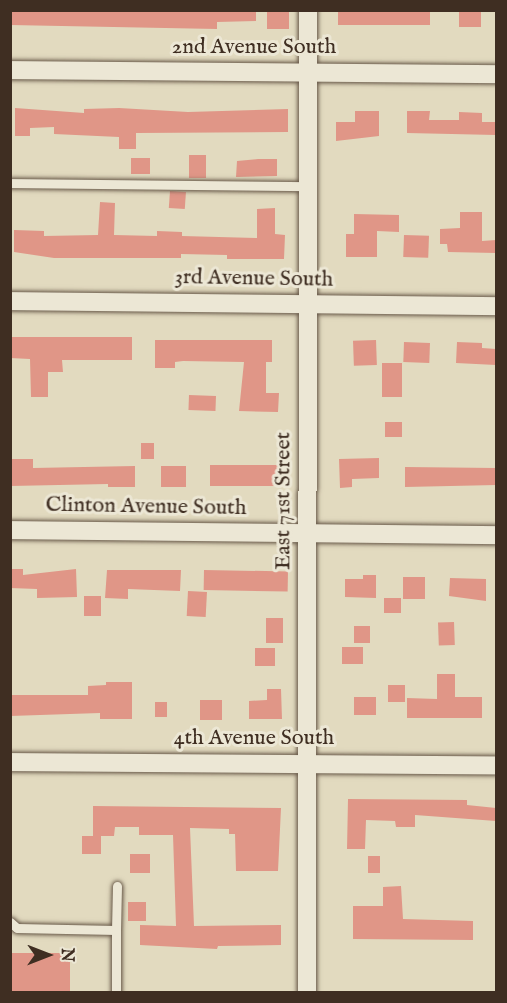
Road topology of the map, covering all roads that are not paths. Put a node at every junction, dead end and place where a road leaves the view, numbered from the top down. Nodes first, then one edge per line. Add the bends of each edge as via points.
1 (308, 10) edge
2 (10, 70) edge
3 (308, 72) junction
4 (496, 74) edge
5 (10, 183) edge
6 (308, 186) junction
7 (10, 301) edge
8 (308, 304) junction
9 (496, 306) edge
10 (10, 530) edge
11 (308, 533) junction
12 (496, 535) edge
13 (10, 762) edge
14 (308, 764) junction
15 (496, 765) edge
16 (117, 886) dead end
17 (10, 922) edge
18 (116, 930) junction
19 (116, 993) edge
20 (307, 993) edge

1 - 3 street, East 71st Street
2 - 3 street, 2nd Avenue South
3 - 4 street, 2nd Avenue South
3 - 6 street, East 71st Street
5 - 6 lane
6 - 8 street, East 71st Street
7 - 8 street, 3rd Avenue South
8 - 9 street, 3rd Avenue South
8 - 11 street, East 71st Street
10 - 11 street, Clinton Avenue South
11 - 12 street, Clinton Avenue South
11 - 14 street, East 71st Street
13 - 14 street, 4th Avenue South
14 - 15 street, 4th Avenue South
14 - 20 street, East 71st Street
16 - 18 lane
17 - 18 lane via 16,928
18 - 19 lane

